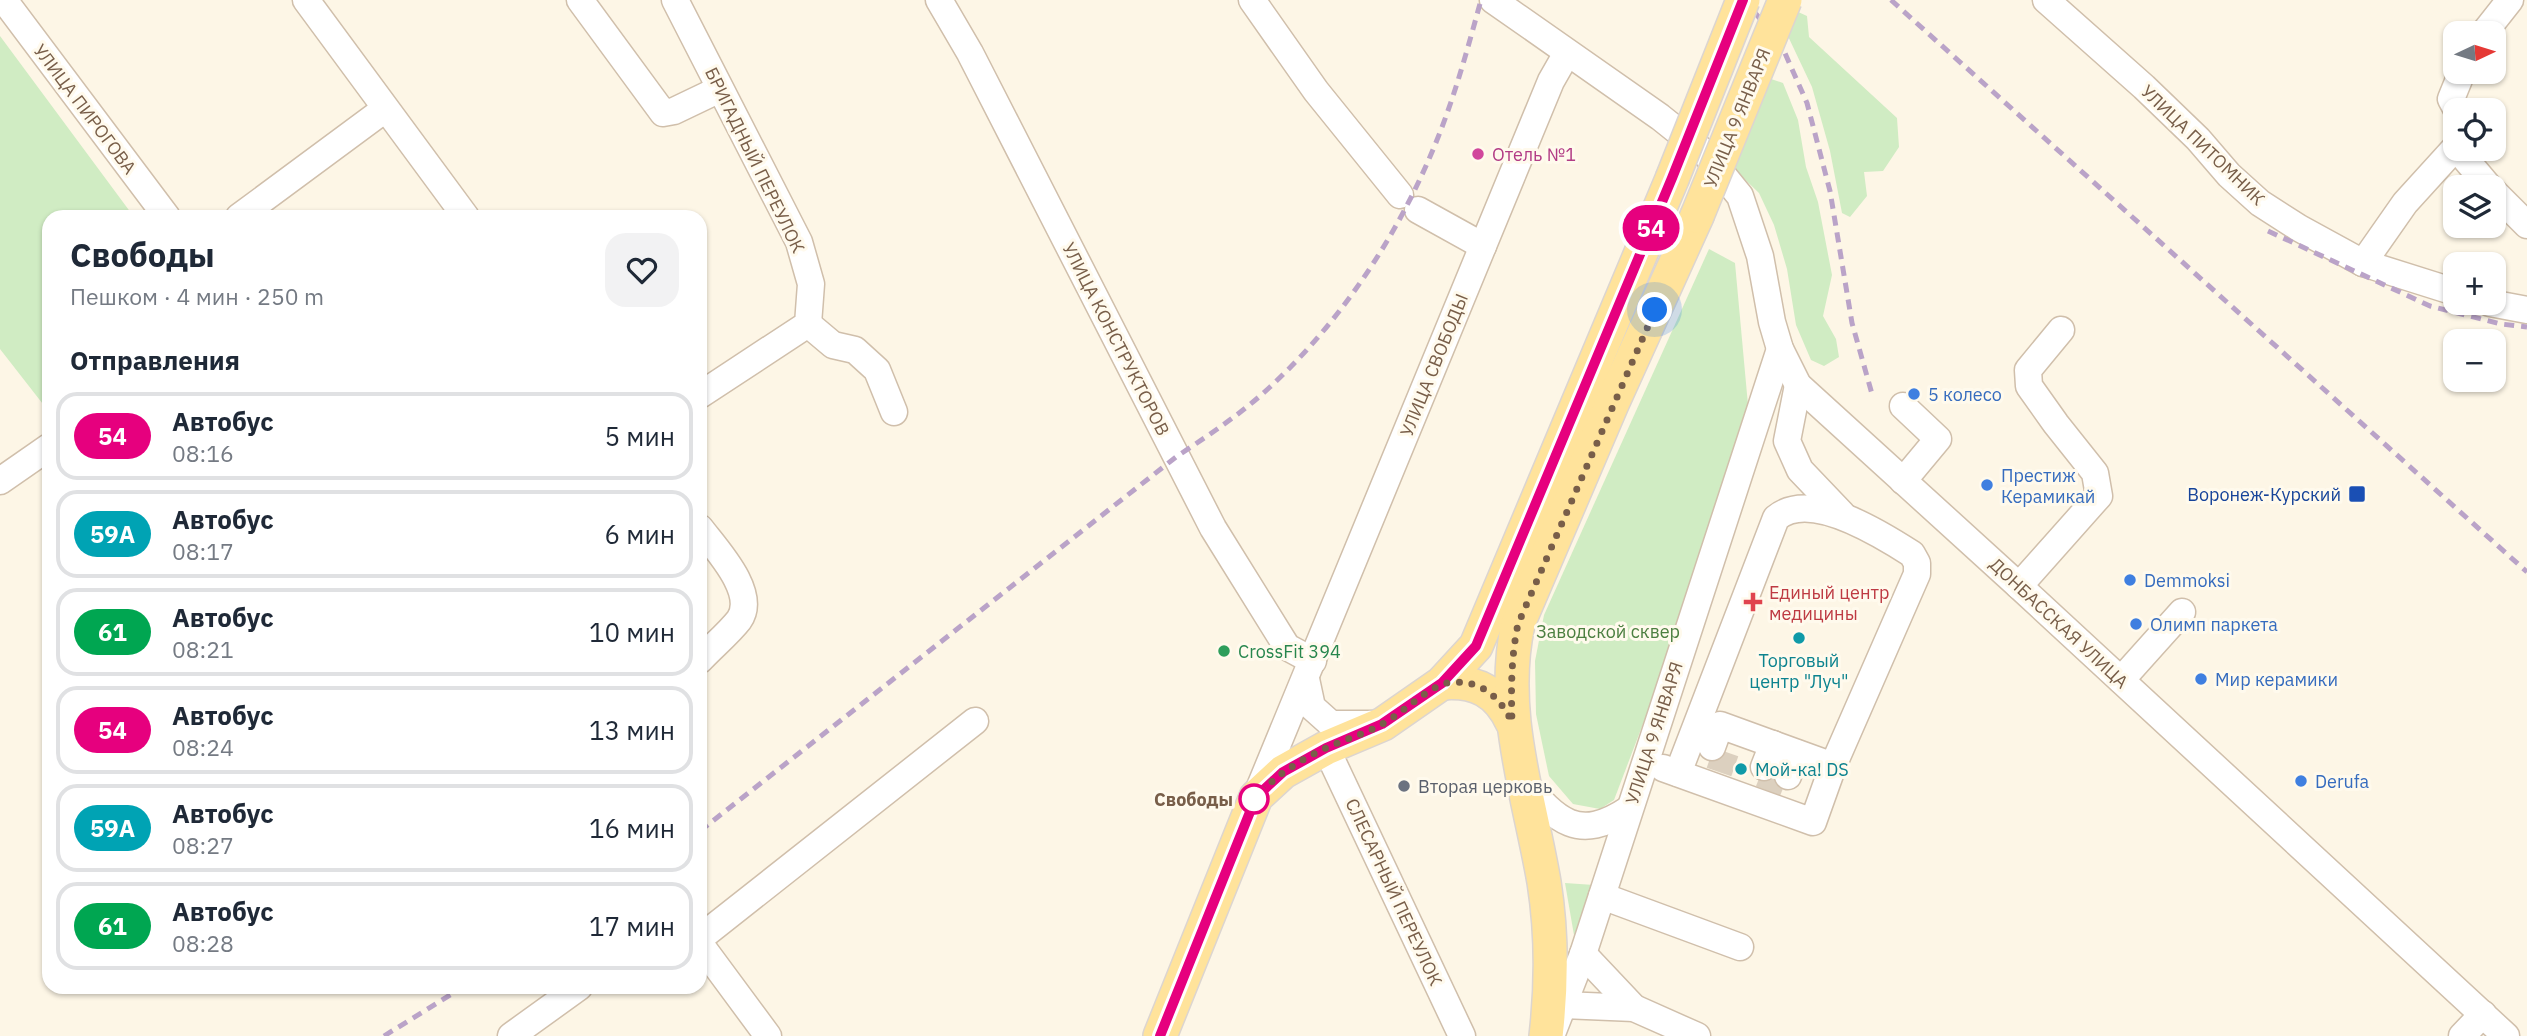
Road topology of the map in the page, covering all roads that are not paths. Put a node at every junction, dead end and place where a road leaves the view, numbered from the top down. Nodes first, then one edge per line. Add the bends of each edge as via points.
1 (4, 0) edge
2 (306, 0) edge
3 (580, 0) edge
4 (675, 0) edge
5 (939, 0) edge
6 (1252, 0) edge
7 (1493, 0) edge
8 (1743, 0) edge
9 (1785, 0) edge
10 (2510, 0) edge
11 (2060, 4) edge
12 (2493, 21) edge
13 (1567, 53) junction
14 (720, 89) junction
15 (385, 109) junction
16 (2444, 161) edge
17 (2467, 161) edge
18 (2479, 175) edge
19 (2506, 204) edge
20 (162, 210) edge
21 (248, 210) edge
22 (461, 210) edge
23 (2527, 225) edge
24 (1483, 246) junction
25 (2364, 263) junction
26 (2443, 288) edge
27 (2506, 306) edge
28 (2527, 310) edge
29 (807, 324) junction
30 (2061, 330) dead end
31 (1780, 349) junction
32 (1798, 385) junction
33 (707, 390) edge
34 (1903, 406) dead end
35 (894, 412) dead end
36 (42, 452) edge
37 (0, 481) edge
38 (1903, 481) junction
39 (1842, 514) junction
40 (707, 537) edge
41 (2019, 586) junction
42 (2182, 612) dead end
43 (707, 653) edge
44 (1310, 670) junction
45 (2121, 680) junction
46 (1442, 683) junction
47 (975, 721) dead end
48 (1512, 722) junction
49 (1382, 724) junction
50 (1326, 748) junction
51 (1645, 761) junction
52 (1833, 766) junction
53 (1747, 771) junction
54 (1523, 780) junction
55 (1256, 797) junction
56 (1629, 809) junction
57 (1602, 896) junction
58 (707, 932) edge
59 (1740, 947) dead end
60 (707, 953) edge
61 (1583, 954) junction
62 (569, 994) edge
63 (1563, 1005) junction
64 (1634, 1008) junction
65 (2495, 1029) edge
66 (511, 1036) edge
67 (768, 1036) edge
68 (1160, 1036) edge
69 (1462, 1036) edge
70 (1548, 1036) edge
71 (1697, 1036) edge
72 (2462, 1036) edge

1 - 20 street, УЛИЦА ПИРОГОВА
2 - 15 street
3 - 14 street via 663,113
4 - 14 street, БРИГАДНЫЙ ПЕРЕУЛОК
5 - 44 street, УЛИЦА КОНСТРУКТОРОВ via 1213,528 1287,647
6 - 24 street via 1316,91 1409,203
7 - 13 street, ДОНБАССКАЯ УЛИЦА
8 - 46 main road, УЛИЦА СВОБОДЫ, bridge via 1476,646
9 - 48 main road, УЛИЦА 9 ЯНВАРЯ, bridge via 1698,216 1518,624 1510,681
10 - 12 street
11 - 25 street, УЛИЦА ПИТОМНИК via 2260,204
13 - 24 street, УЛИЦА СВОБОДЫ
13 - 31 street, ДОНБАССКАЯ УЛИЦА via 1705,153 1740,197 1760,256
14 - 29 street, БРИГАДНЫЙ ПЕРЕУЛОК via 799,243 811,284
15 - 21 street
15 - 22 street
16 - 25 street via 2405,203
17 - 18 street
19 - 23 street
24 - 44 street, УЛИЦА СВОБОДЫ
25 - 26 street, УЛИЦА ПИТОМНИК
27 - 28 street
29 - 33 street
29 - 35 street via 833,345 855,350 877,370
30 - 41 street via 2028,370 2029,386 2095,472 2099,496
31 - 32 street, ДОНБАССКАЯ УЛИЦА
31 - 51 street, УЛИЦА 9 ЯНВАРЯ
32 - 38 street, ДОНБАССКАЯ УЛИЦА
32 - 39 street via 1787,441 1800,470
34 - 38 street via 1938,439
36 - 37 street
38 - 41 street, ДОНБАССКАЯ УЛИЦА
39 - 52 street via 1912,554 1917,574
39 - 53 street via 1794,508 1776,518
40 - 43 street via 743,592 741,618
41 - 45 street, ДОНБАССКАЯ УЛИЦА
42 - 45 street
44 - 49 street via 1312,707 1331,724
44 - 55 street, УЛИЦА СВОБОДЫ
45 - 65 street, ДОНБАССКАЯ УЛИЦА
46 - 48 main road via 1485,688
46 - 49 main road, УЛИЦА СВОБОДЫ
47 - 58 street
48 - 54 main road, УЛИЦА 9 ЯНВАРЯ
49 - 50 main road, УЛИЦА СВОБОДЫ
50 - 55 main road, УЛИЦА СВОБОДЫ via 1283,772
50 - 69 street, СЛЕСАРНЫЙ ПЕРЕУЛОК
51 - 53 street
51 - 56 street, УЛИЦА 9 ЯНВАРЯ
52 - 53 street
52 - 53 street via 1813,822
54 - 56 street via 1546,807 1569,823 1599,824
54 - 70 main road, УЛИЦА 9 ЯНВАРЯ via 1550,932
55 - 68 main road, УЛИЦА СВОБОДЫ
56 - 57 street, УЛИЦА 9 ЯНВАРЯ
57 - 59 street
57 - 61 street, УЛИЦА 9 ЯНВАРЯ
60 - 67 street
61 - 63 street, УЛИЦА 9 ЯНВАРЯ
61 - 64 street
62 - 66 street
63 - 64 street
63 - 70 street, УЛИЦА 9 ЯНВАРЯ
64 - 71 street
65 - 72 street

